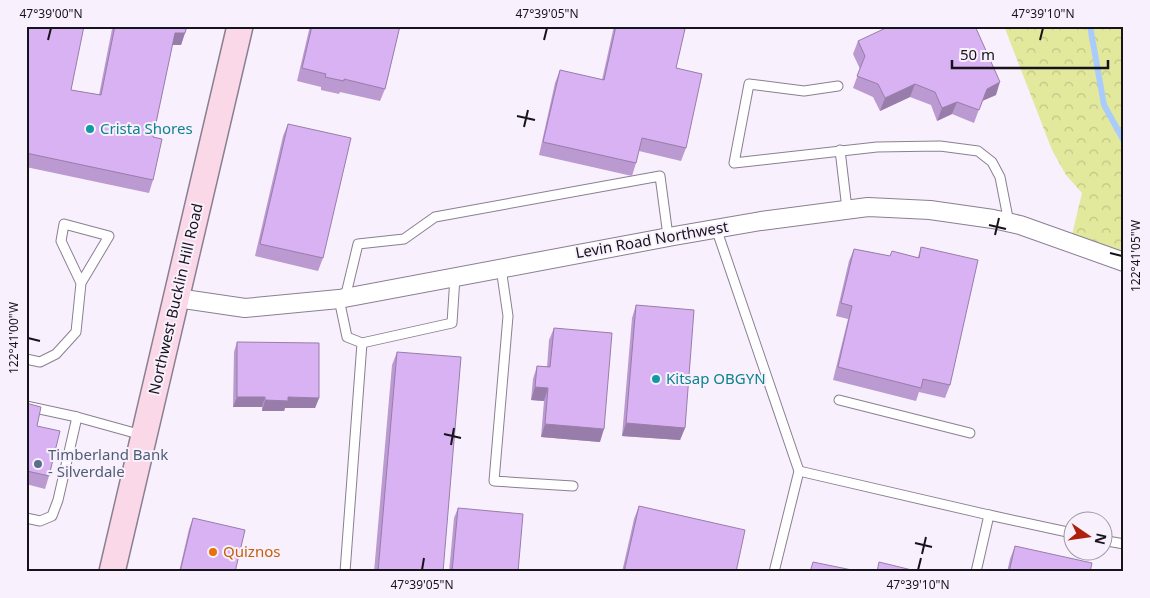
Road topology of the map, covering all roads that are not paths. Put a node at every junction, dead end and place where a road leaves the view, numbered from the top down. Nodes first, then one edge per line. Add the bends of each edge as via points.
1 (240, 26) edge
2 (838, 86) dead end
3 (840, 150) junction
4 (847, 209) junction
5 (1008, 223) junction
6 (716, 228) junction
7 (668, 236) junction
8 (1124, 262) edge
9 (501, 268) junction
10 (455, 277) junction
11 (81, 283) junction
12 (177, 298) junction
13 (342, 299) junction
14 (362, 344) junction
15 (26, 359) edge
16 (840, 400) dead end
17 (26, 406) edge
18 (78, 417) junction
19 (970, 433) dead end
20 (144, 436) junction
21 (799, 471) junction
22 (573, 486) dead end
23 (989, 515) junction
24 (26, 518) edge
25 (1062, 531) edge
26 (112, 572) edge
27 (345, 572) edge
28 (774, 572) edge
29 (976, 572) edge

1 - 12 main road, Northwest Bucklin Hill Road
2 - 3 lane via 804,91 749,84 734,163
3 - 4 lane
3 - 5 lane via 940,146 978,151 992,162 1000,177
4 - 5 street, Levin Road Northwest via 930,210
4 - 6 street, Levin Road Northwest
5 - 8 street, Levin Road Northwest
6 - 7 street, Levin Road Northwest
6 - 21 lane
7 - 9 street, Levin Road Northwest
7 - 13 lane via 660,176 435,217 404,239 358,244
9 - 10 street, Levin Road Northwest
9 - 22 lane via 508,316 494,481
10 - 13 street, Levin Road Northwest
10 - 14 lane via 452,323
11 - 11 lane via 61,241 64,224 109,236
11 - 15 lane via 76,332 56,354 40,362
12 - 13 street, Levin Road Northwest via 245,308
12 - 20 main road, Northwest Bucklin Hill Road
13 - 14 lane via 347,337
14 - 27 lane
16 - 19 lane
17 - 18 lane
18 - 20 lane
18 - 24 lane via 52,516 40,521
20 - 26 main road, Northwest Bucklin Hill Road
21 - 23 lane
21 - 28 lane
23 - 25 lane
23 - 29 lane

